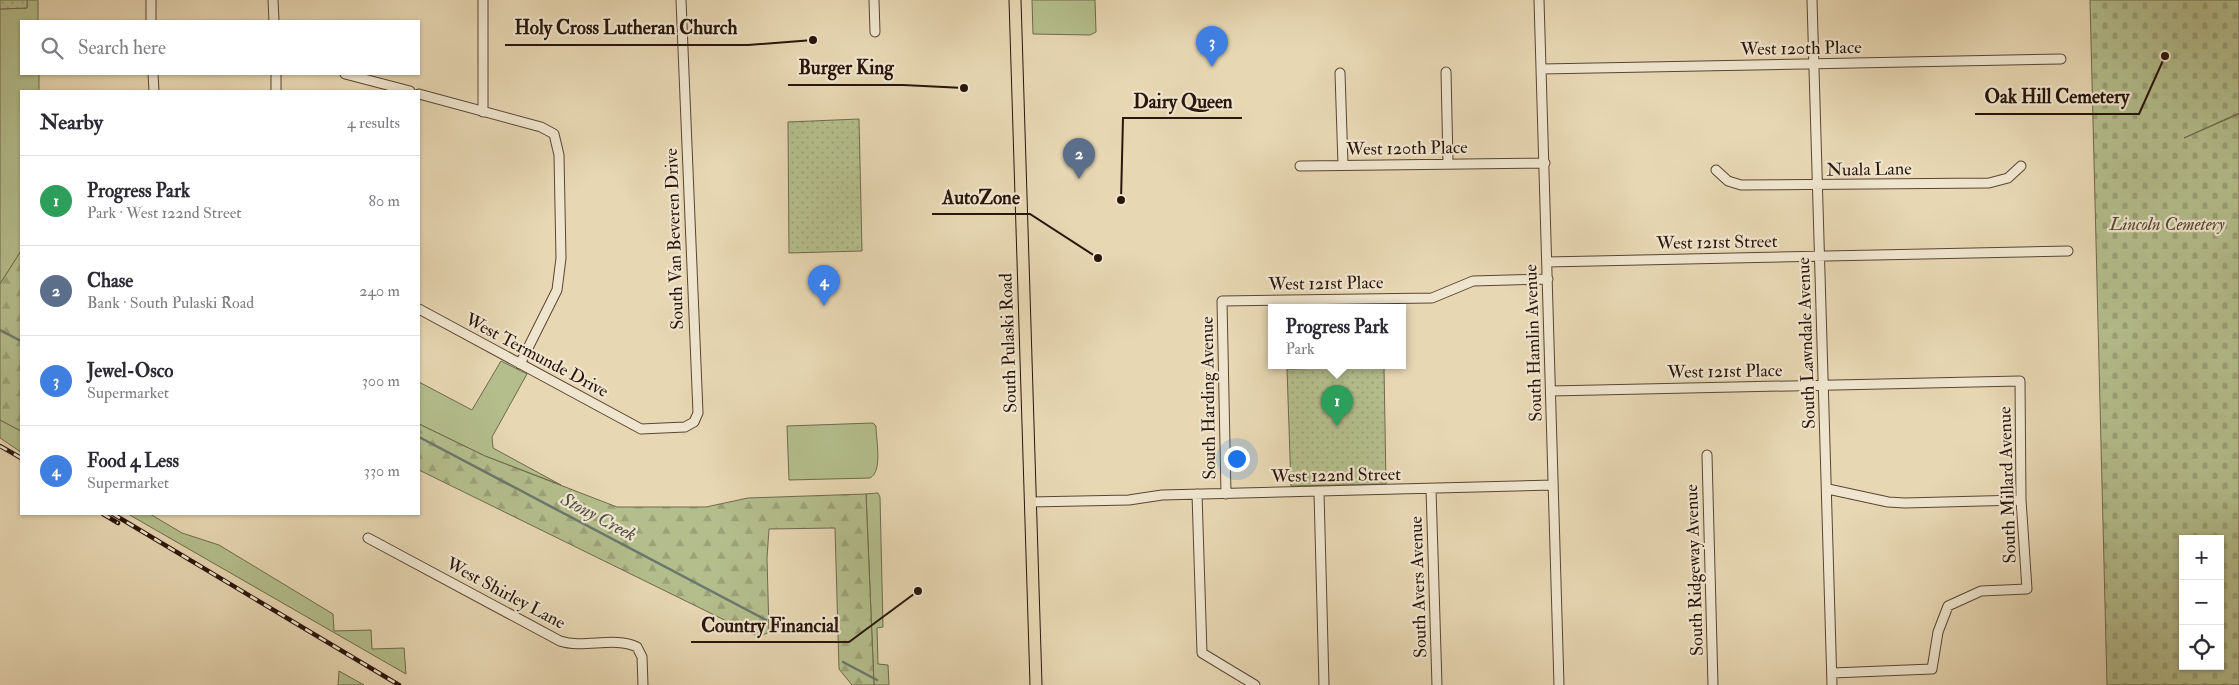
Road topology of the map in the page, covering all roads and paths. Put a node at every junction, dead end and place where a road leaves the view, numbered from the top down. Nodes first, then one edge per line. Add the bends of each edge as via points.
1 (151, 0) edge
2 (273, 0) edge
3 (483, 0) edge
4 (681, 0) edge
5 (874, 0) edge
6 (1015, 0) edge
7 (1539, 0) edge
8 (1812, 0) edge
9 (151, 20) edge
10 (274, 20) edge
11 (875, 32) dead end
12 (2061, 59) dead end
13 (1814, 64) junction
14 (1542, 69) junction
15 (1446, 72) dead end
16 (1340, 74) dead end
17 (153, 75) edge
18 (276, 75) edge
19 (349, 75) edge
20 (154, 90) edge
21 (276, 90) edge
22 (406, 90) edge
23 (420, 94) edge
24 (483, 112) junction
25 (1448, 163) junction
26 (1545, 163) junction
27 (1343, 165) junction
28 (1300, 166) dead end
29 (2021, 166) dead end
30 (1716, 170) dead end
31 (1818, 186) junction
32 (2068, 252) dead end
33 (1820, 256) junction
34 (1547, 262) junction
35 (1548, 279) junction
36 (1222, 301) joint
37 (420, 310) edge
38 (520, 364) junction
39 (2020, 380) joint
40 (1824, 385) junction
41 (1551, 391) junction
42 (641, 429) joint
43 (1707, 455) dead end
44 (1553, 485) junction
45 (1431, 489) junction
46 (1828, 489) junction
47 (1319, 492) junction
48 (1197, 494) junction
49 (1226, 494) junction
50 (2022, 500) junction
51 (1030, 502) junction
52 (368, 538) dead end
53 (1832, 673) junction
54 (643, 685) edge
55 (1036, 685) edge
56 (1255, 685) edge
57 (1324, 685) edge
58 (1437, 685) edge
59 (1559, 685) edge
60 (1714, 685) edge
61 (1832, 685) edge

1 - 9 street
2 - 10 street
3 - 24 street
4 - 42 street, South Van Beveren Drive via 698,413 694,422 685,427
5 - 11 street
6 - 51 main road, South Pulaski Road
7 - 14 street, South Hamlin Avenue
8 - 13 street, South Lawndale Avenue
12 - 13 street, West 120th Place
13 - 14 street, West 120th Place
13 - 31 street, South Lawndale Avenue
14 - 26 street, South Hamlin Avenue
15 - 25 street
16 - 27 street
17 - 20 street
18 - 21 street
19 - 22 street
23 - 24 street
24 - 38 street via 541,127 554,134 559,155 561,258 557,290
25 - 26 street, West 120th Place
25 - 27 street, West 120th Place
26 - 34 street, South Hamlin Avenue
27 - 28 street, West 120th Place
29 - 31 street, Nuala Lane via 2008,178 1990,183
30 - 31 street, Nuala Lane via 1741,185
31 - 33 street, South Lawndale Avenue
32 - 33 street, West 121st Street
33 - 34 street, West 121st Street
33 - 40 street, South Lawndale Avenue
34 - 35 street, South Hamlin Avenue
35 - 36 street, West 121st Place via 1473,281 1432,298
35 - 41 street, South Hamlin Avenue
36 - 49 street, South Harding Avenue
37 - 38 street, West Termunde Drive
38 - 42 street, West Termunde Drive
39 - 40 street, West 121st Place
39 - 50 street, South Millard Avenue
40 - 41 street, West 121st Place
40 - 46 street, South Lawndale Avenue
41 - 44 street, South Hamlin Avenue
43 - 60 street, South Ridgeway Avenue
44 - 45 street, West 122nd Street
44 - 59 street, South Hamlin Avenue
45 - 47 street, West 122nd Street
45 - 58 street, South Avers Avenue
46 - 50 street via 1905,503
46 - 53 street, South Lawndale Avenue
47 - 49 street, West 122nd Street
47 - 57 street
48 - 49 street, West 122nd Street
48 - 51 street, West 122nd Street via 1129,500
48 - 56 street, South Harding Avenue via 1202,653
50 - 53 street, South Millard Avenue via 2027,589 1981,591 1948,606 1938,632 1932,669
51 - 55 main road, South Pulaski Road
52 - 54 street, West Shirley Lane via 560,641 573,644 623,643 637,647 642,657
53 - 61 street, South Lawndale Avenue

